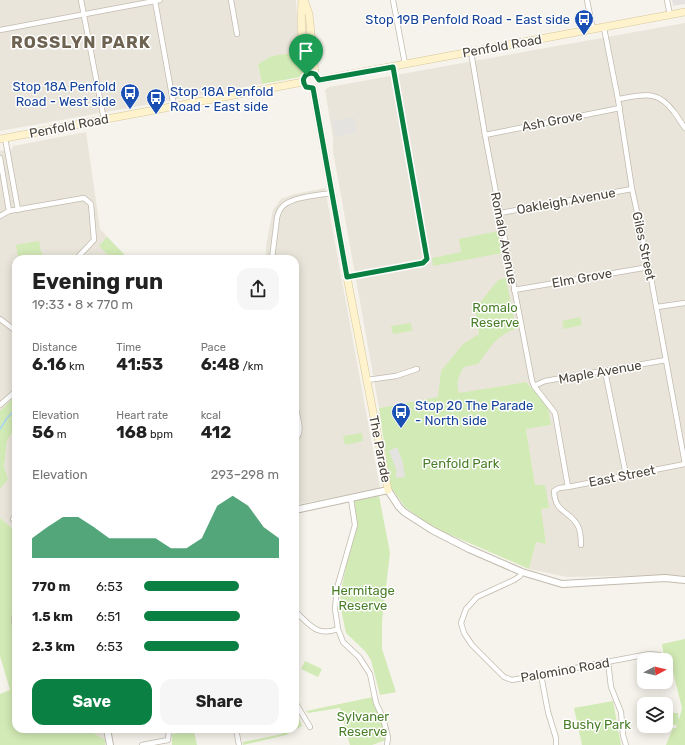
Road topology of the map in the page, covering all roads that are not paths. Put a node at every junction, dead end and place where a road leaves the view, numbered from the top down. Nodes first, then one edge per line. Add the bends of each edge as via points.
1 (81, 0) edge
2 (158, 0) edge
3 (231, 0) edge
4 (303, 0) edge
5 (393, 0) edge
6 (587, 0) edge
7 (667, 0) edge
8 (685, 12) edge
9 (83, 14) junction
10 (670, 15) junction
11 (604, 28) junction
12 (0, 30) edge
13 (593, 30) junction
14 (237, 34) dead end
15 (471, 52) junction
16 (405, 64) junction
17 (393, 67) junction
18 (306, 75) junction
19 (317, 77) junction
20 (303, 82) junction
21 (313, 88) junction
22 (618, 99) junction
23 (174, 107) junction
24 (620, 108) junction
25 (104, 120) junction
26 (685, 128) edge
27 (485, 135) junction
28 (2, 139) edge
29 (0, 158) edge
30 (632, 189) junction
31 (332, 193) junction
32 (18, 210) junction
33 (10, 211) junction
34 (500, 213) junction
35 (0, 216) edge
36 (80, 255) edge
37 (272, 255) edge
38 (649, 267) junction
39 (347, 277) junction
40 (514, 290) junction
41 (685, 302) edge
42 (656, 307) junction
43 (0, 319) edge
44 (12, 328) edge
45 (666, 360) junction
46 (417, 369) dead end
47 (605, 371) junction
48 (367, 380) junction
49 (534, 386) junction
50 (12, 395) edge
51 (0, 405) edge
52 (685, 464) edge
53 (626, 475) junction
54 (568, 486) junction
55 (388, 490) junction
56 (351, 499) junction
57 (299, 509) edge
58 (582, 544) dead end
59 (522, 572) junction
60 (685, 580) edge
61 (299, 615) edge
62 (338, 629) junction
63 (637, 656) edge
64 (608, 662) junction
65 (541, 675) junction
66 (299, 709) edge
67 (310, 727) dead end
68 (108, 733) edge
69 (237, 733) edge
70 (168, 743) edge
71 (110, 745) edge
72 (142, 745) edge
73 (239, 745) edge
74 (387, 745) edge
75 (556, 745) edge
76 (626, 745) edge

1 - 9 street
2 - 9 street
2 - 23 street
3 - 14 street
4 - 18 main road via 303,51
4 - 19 main road via 309,14 311,46
5 - 16 street
6 - 13 street
7 - 10 street
8 - 10 main road, Penfold Road
9 - 12 street
9 - 25 street
10 - 11 main road, Penfold Road
11 - 13 main road, Penfold Road
11 - 22 street, Giles Street
13 - 15 main road, Penfold Road
15 - 16 main road, Penfold Road
15 - 27 street, Romalo Avenue
16 - 17 main road, Penfold Road
17 - 19 main road, Penfold Road
17 - 39 street via 427,257 423,263
18 - 19 main road via 310,72
18 - 20 main road
19 - 21 main road via 318,85
20 - 21 main road via 306,87
20 - 23 main road, Penfold Road
21 - 31 main road, The Parade
22 - 24 street, Giles Street
22 - 26 street via 652,95 662,99
23 - 25 main road, Penfold Road
24 - 27 street, Ash Grove
24 - 30 street, Giles Street
25 - 28 main road, Penfold Road
27 - 34 street, Romalo Avenue
28 - 32 street
29 - 33 street
30 - 34 street, Oakleigh Avenue
30 - 38 street, Giles Street
31 - 37 street via 294,200 282,207 277,218
31 - 39 main road, The Parade
32 - 33 street
32 - 36 street via 84,198 91,204 94,240
33 - 35 street
34 - 40 street, Romalo Avenue
38 - 40 street, Elm Grove
38 - 42 street, Giles Street
39 - 48 main road, The Parade
40 - 49 street, Romalo Avenue
41 - 42 street
42 - 45 street, Giles Street
43 - 44 street
45 - 47 street, Maple Avenue
45 - 52 street, Giles Street
46 - 48 street via 396,376
47 - 49 street, Maple Avenue via 545,381
47 - 53 street
48 - 55 main road, The Parade
49 - 54 street, Romalo Avenue via 555,413
50 - 51 street
52 - 53 street, East Street
53 - 54 street, East Street
54 - 58 street, East Street via 554,491 554,500 578,525
55 - 56 street
55 - 59 street, The Parade via 404,512 432,530
56 - 57 street
56 - 62 street via 355,526 337,588 335,609
59 - 60 street, The Parade via 562,584 665,578
59 - 65 street, Palomino Road via 514,580 476,597 466,609 462,623 464,633 472,645 504,677 512,680
61 - 62 street via 321,632
62 - 74 street via 343,642 358,656 370,674 376,703 388,737
63 - 64 street, Palomino Road
64 - 65 street, Palomino Road
64 - 76 street via 611,687 621,712
65 - 75 street
66 - 67 street
68 - 71 street
69 - 73 street
70 - 72 street

